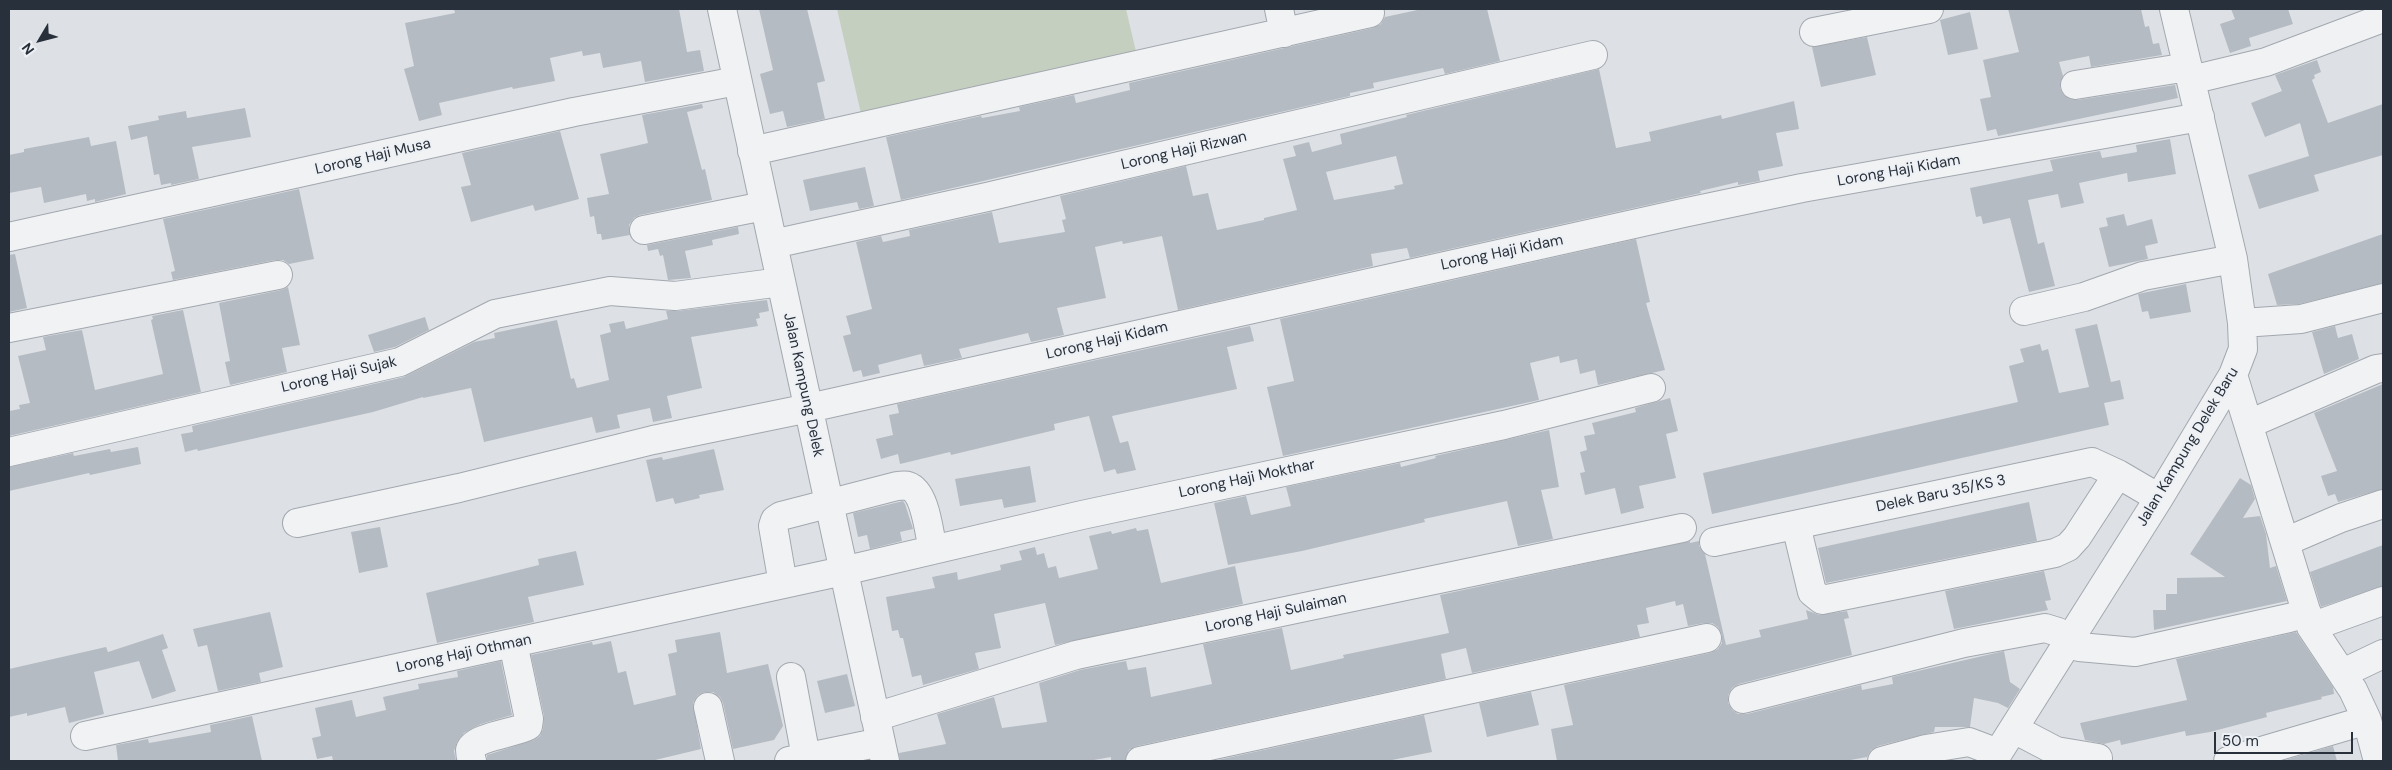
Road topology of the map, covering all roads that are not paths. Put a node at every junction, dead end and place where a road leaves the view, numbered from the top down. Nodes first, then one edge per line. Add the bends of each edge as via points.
1 (722, 9) edge
2 (1929, 9) edge
3 (2174, 9) edge
4 (1370, 13) dead end
5 (2383, 18) edge
6 (1281, 21) edge
7 (1814, 32) dead end
8 (1593, 55) dead end
9 (2189, 73) junction
10 (737, 81) junction
11 (2075, 85) dead end
12 (2200, 117) junction
13 (752, 151) junction
14 (764, 206) junction
15 (644, 230) dead end
16 (9, 237) edge
17 (773, 244) junction
18 (2233, 259) junction
19 (278, 275) dead end
20 (781, 282) junction
21 (2383, 298) edge
22 (2024, 310) dead end
23 (2242, 323) junction
24 (9, 328) edge
25 (2383, 368) edge
26 (2233, 375) junction
27 (1651, 388) dead end
28 (808, 408) junction
29 (2249, 424) junction
30 (9, 452) edge
31 (2118, 474) junction
32 (2159, 498) junction
33 (828, 503) junction
34 (2383, 504) edge
35 (297, 523) dead end
36 (1796, 525) junction
37 (1682, 528) dead end
38 (1714, 542) dead end
39 (2285, 542) junction
40 (933, 550) junction
41 (843, 571) junction
42 (783, 584) junction
43 (2383, 601) edge
44 (2309, 620) junction
45 (1707, 638) dead end
46 (2067, 641) junction
47 (513, 643) junction
48 (2383, 654) edge
49 (2343, 674) junction
50 (791, 677) dead end
51 (1743, 698) dead end
52 (708, 707) dead end
53 (2014, 728) junction
54 (85, 736) dead end
55 (880, 740) edge
56 (2376, 741) edge
57 (1995, 757) edge
58 (2098, 758) dead end
59 (798, 759) edge
60 (472, 761) edge
61 (720, 761) edge
62 (1140, 761) edge
63 (1882, 761) edge
64 (2228, 761) edge

1 - 10 street, Jalan Kampung Delek
2 - 7 street
3 - 9 street, Jalan Kampung Delek Baru
4 - 6 street
5 - 9 street via 2266,62
6 - 13 street
8 - 17 street, Lorong Haji Rizwan
9 - 11 street
9 - 12 street, Jalan Kampung Delek Baru
10 - 13 street, Jalan Kampung Delek
10 - 16 street, Lorong Haji Musa via 574,112
12 - 18 street, Jalan Kampung Delek Baru
12 - 28 street, Lorong Haji Kidam via 1784,192
13 - 14 street, Jalan Kampung Delek
14 - 15 street
14 - 17 street, Jalan Kampung Delek
17 - 20 street, Jalan Kampung Delek
18 - 22 street via 2143,276 2084,297
18 - 23 street, Jalan Kampung Delek Baru
19 - 24 street
20 - 28 street, Jalan Kampung Delek
20 - 30 street, Lorong Haji Sujak via 676,296 610,291 495,314 400,362
21 - 23 street via 2301,319
23 - 26 street, Jalan Kampung Delek Baru via 2243,349
25 - 29 street
26 - 29 street
26 - 32 street, Jalan Kampung Delek Baru
27 - 40 street, Lorong Haji Mokthar via 1504,425
28 - 33 street, Jalan Kampung Delek
28 - 35 street, Lorong Haji Kidam via 654,440 459,488
29 - 39 street
31 - 32 street, Delek Baru 35/KS 3
31 - 36 street, Delek Baru 35/KS 3 via 2092,462
31 - 36 street via 2077,537 2068,547 2054,553 1822,600 1812,592
32 - 46 street, Jalan Kampung Delek Baru
33 - 40 street via 908,486 917,492 922,502
33 - 41 street, Jalan Kampung Delek
33 - 42 street via 775,520 773,526
34 - 39 street
36 - 38 street, Delek Baru 35/KS 3
37 - 55 street, Lorong Haji Sulaiman via 1076,655
39 - 44 street
40 - 41 street, Lorong Haji Mokthar
41 - 42 street, Lorong Haji Othman
41 - 55 street, Jalan Kampung Delek
42 - 47 street, Lorong Haji Othman
43 - 44 street
44 - 46 street via 2289,618 2135,652 2092,650
44 - 49 street
45 - 62 street
46 - 51 street via 2058,632 2045,628 1964,644
46 - 53 street, Jalan Kampung Delek Baru
47 - 54 street, Lorong Haji Othman
47 - 60 street via 528,726 473,744 470,751
48 - 49 street
49 - 56 street
50 - 59 street
52 - 61 street
53 - 57 street, Jalan Kampung Delek Baru
53 - 58 street via 2056,751
55 - 59 street, Lorong Haji Sulaiman
56 - 64 street
57 - 63 street via 1969,742

